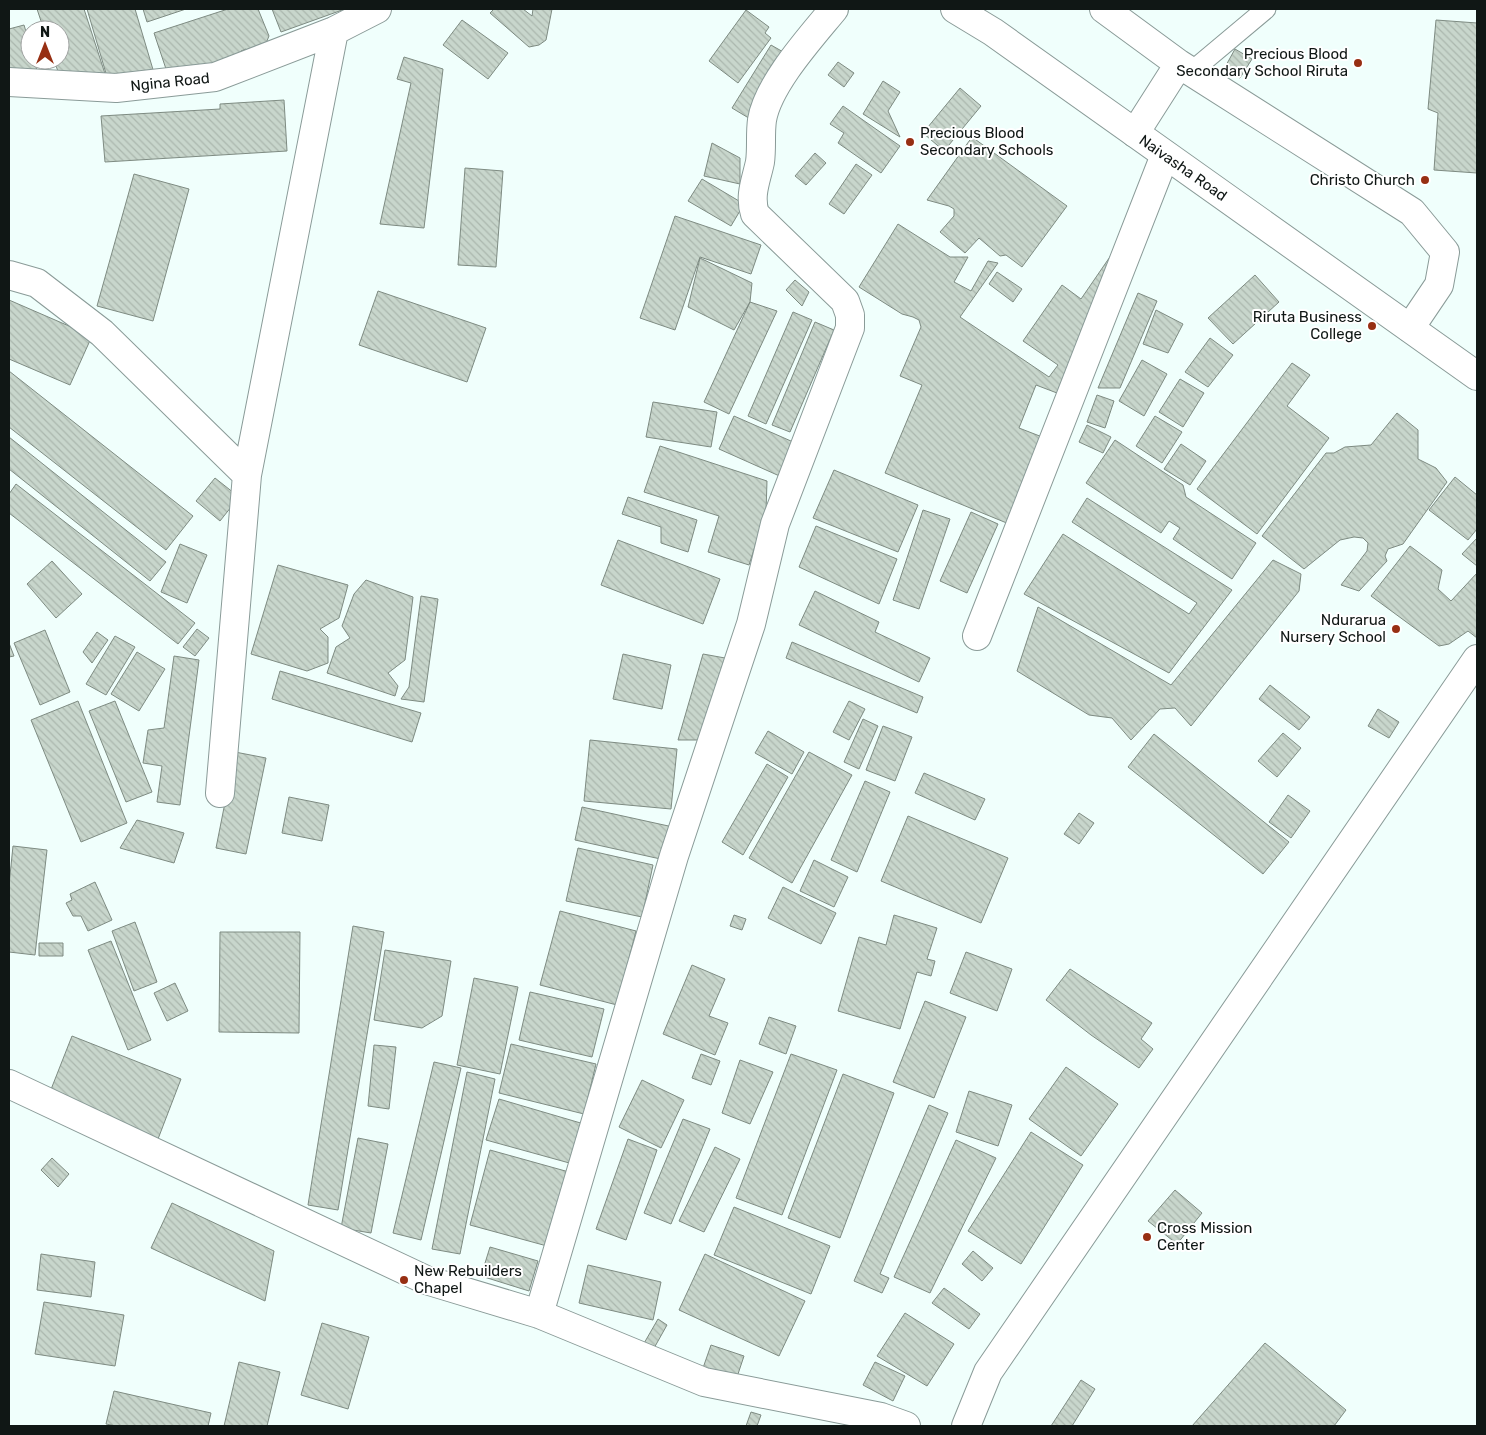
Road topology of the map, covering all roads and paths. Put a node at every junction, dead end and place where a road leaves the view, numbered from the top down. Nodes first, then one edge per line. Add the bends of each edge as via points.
1 (377, 9) edge
2 (834, 9) edge
3 (955, 9) edge
4 (1104, 9) edge
5 (1266, 9) edge
6 (334, 31) junction
7 (1185, 68) junction
8 (9, 82) edge
9 (1135, 133) junction
10 (1165, 155) junction
11 (9, 275) edge
12 (1410, 328) junction
13 (1477, 376) edge
14 (247, 475) junction
15 (977, 636) dead end
16 (1477, 659) edge
17 (220, 793) dead end
18 (9, 1084) edge
19 (539, 1314) junction
20 (906, 1426) edge
21 (966, 1426) edge

1 - 6 street, Ngina Road
2 - 19 street via 794,57 769,98 762,120 760,161 751,202 754,214 845,301 850,328 775,524 751,624 674,856
3 - 9 street, Naivasha Road via 993,32
4 - 7 street
5 - 7 lane
6 - 8 street, Ngina Road via 215,77 116,88
6 - 14 street
7 - 9 street
7 - 12 street via 1412,212 1445,252 1439,285
9 - 10 street, Naivasha Road
10 - 12 street, Naivasha Road
10 - 15 street
11 - 14 street via 37,283 102,333
12 - 13 street, Naivasha Road
14 - 17 street
16 - 21 street via 988,1372
18 - 19 street via 426,1280
19 - 20 street via 704,1382 882,1417

